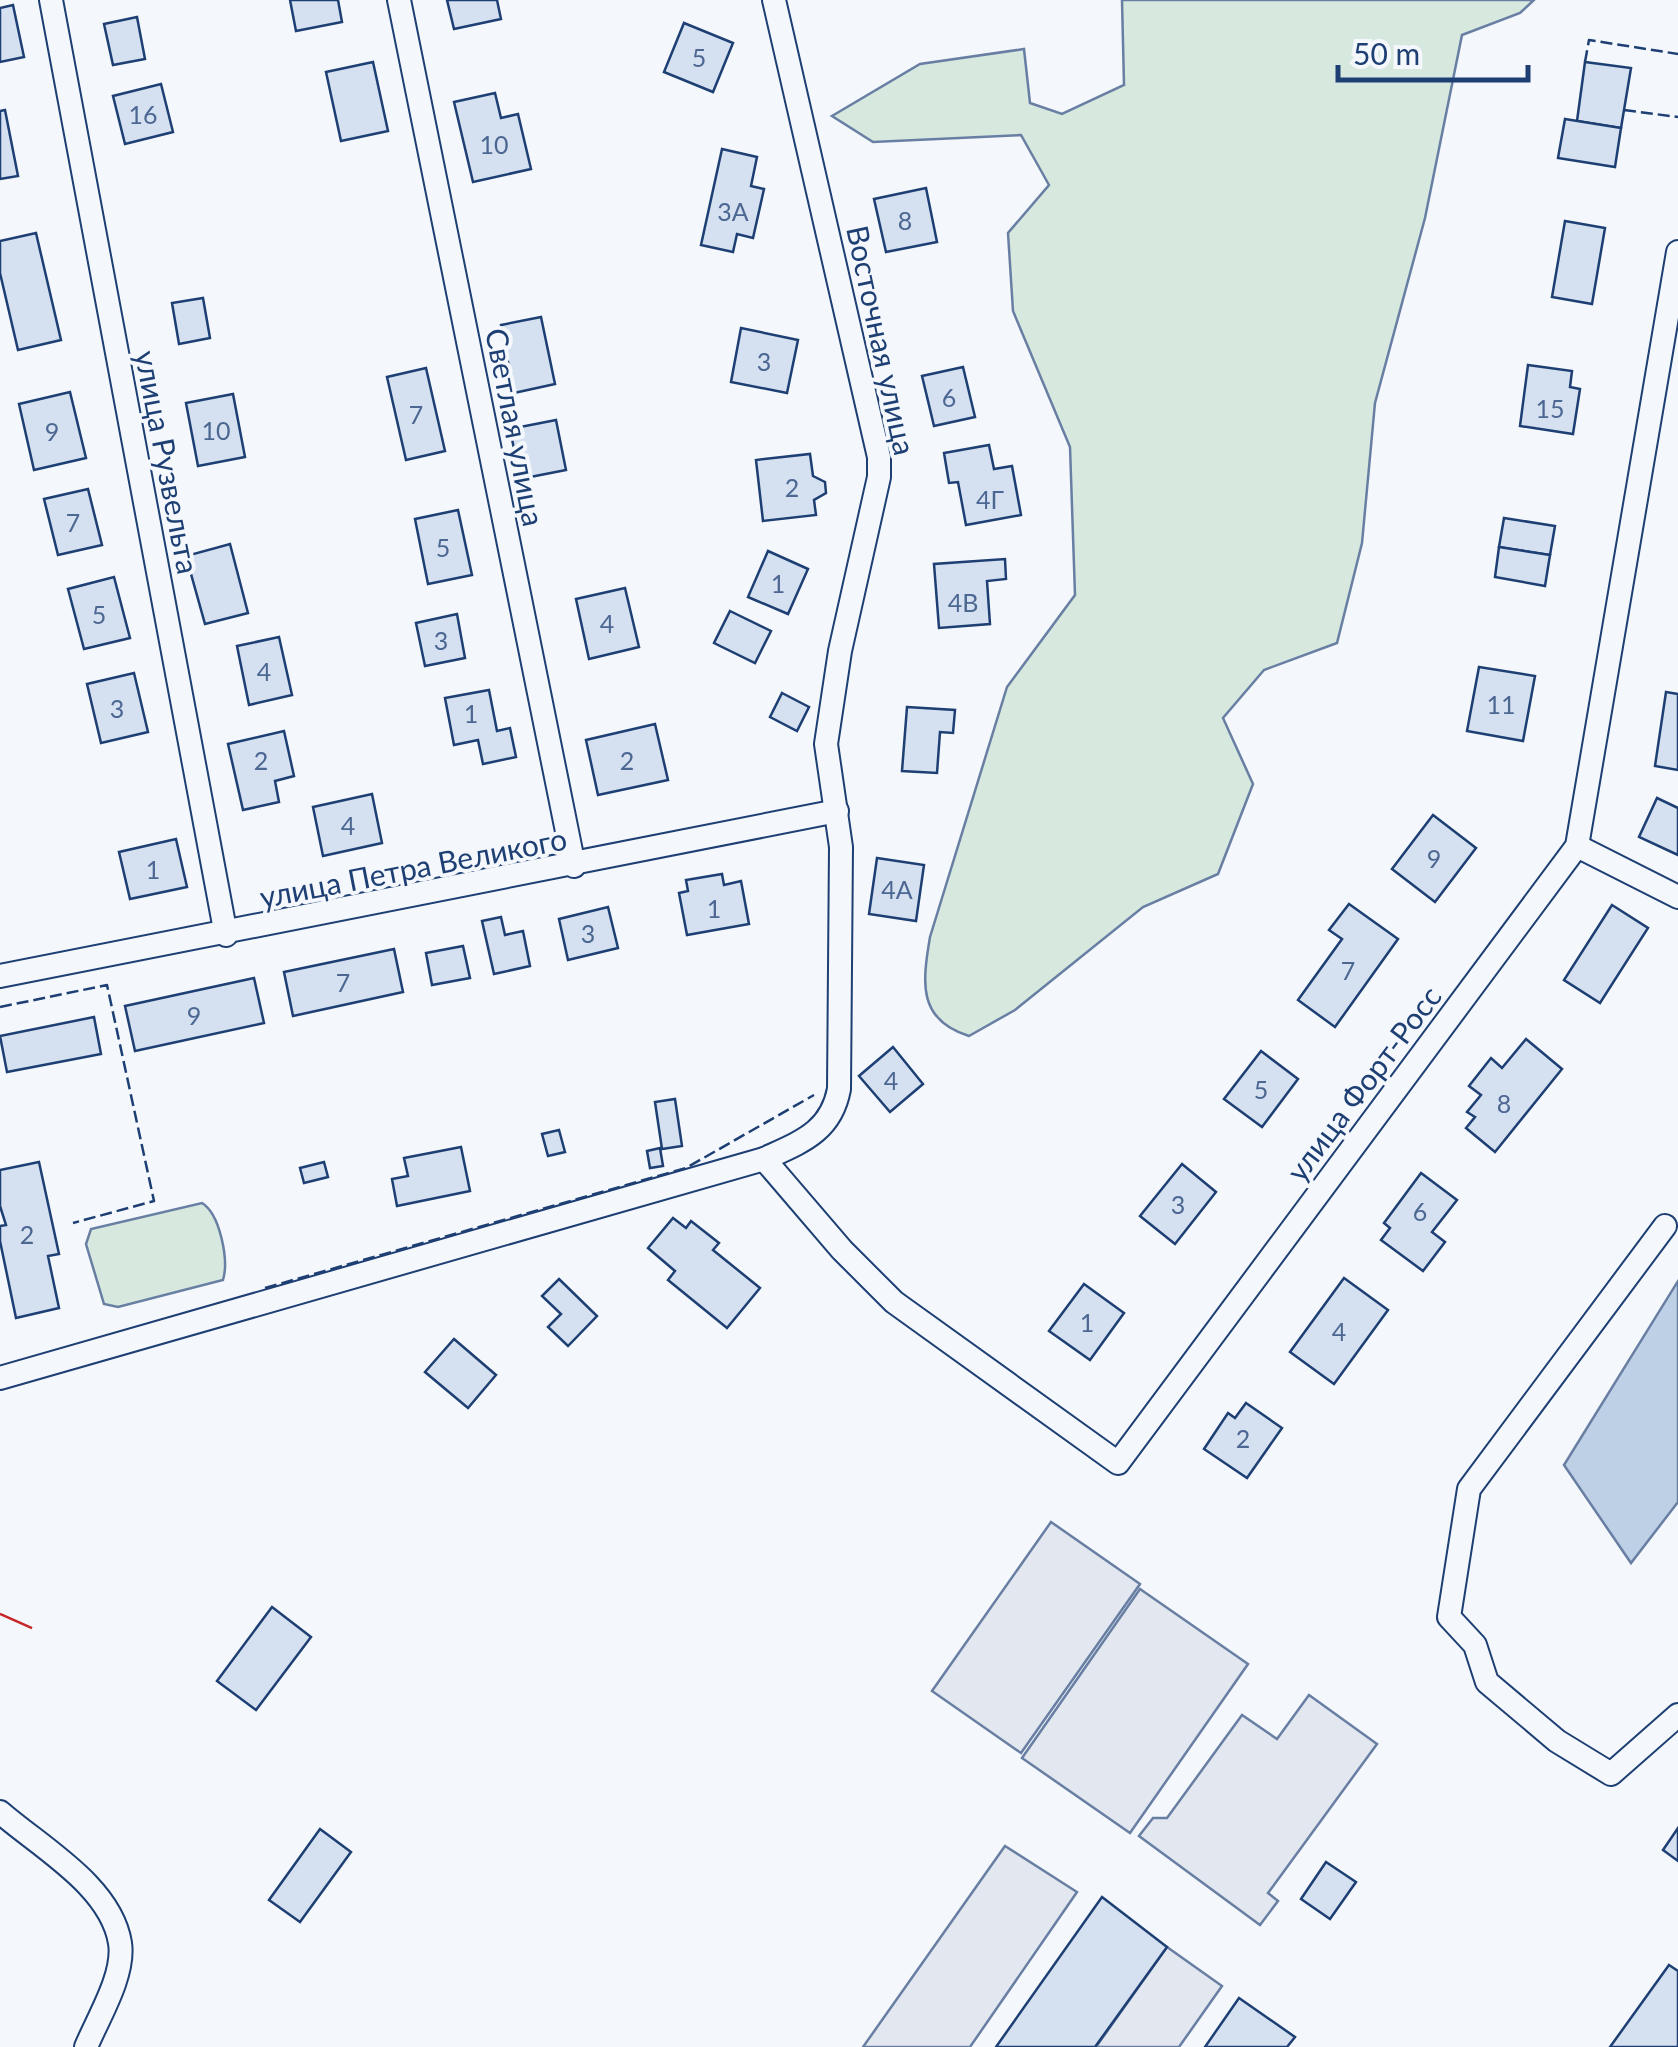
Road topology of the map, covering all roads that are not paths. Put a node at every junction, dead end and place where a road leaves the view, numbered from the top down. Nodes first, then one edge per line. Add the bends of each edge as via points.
1 (51, 0) edge
2 (399, 0) edge
3 (774, 0) edge
4 (1678, 252) edge
5 (837, 811) junction
6 (1577, 846) junction
7 (574, 866) junction
8 (1678, 897) edge
9 (226, 935) junction
10 (0, 976) edge
11 (764, 1159) junction
12 (1665, 1226) dead end
13 (0, 1378) edge
14 (1678, 1715) edge
15 (0, 1812) edge
16 (86, 2047) edge

1 - 9 street, улица Рузвельта
2 - 7 street, Светлая улица
3 - 5 street, Восточная улица via 879,457 826,744
4 - 6 street, улица Форт-Росс
5 - 7 street, улица Петра Великого
5 - 11 street, Восточная улица via 836,1106 814,1136
6 - 8 street
6 - 11 street, улица Форт-Росс via 1118,1463 894,1302
7 - 9 street, улица Петра Великого
9 - 10 street, улица Петра Великого
11 - 13 street, Восточная улица
12 - 14 street via 1469,1490 1449,1617 1475,1645 1488,1682 1557,1741 1611,1774
15 - 16 street via 102,1900 120,1944 112,1988

